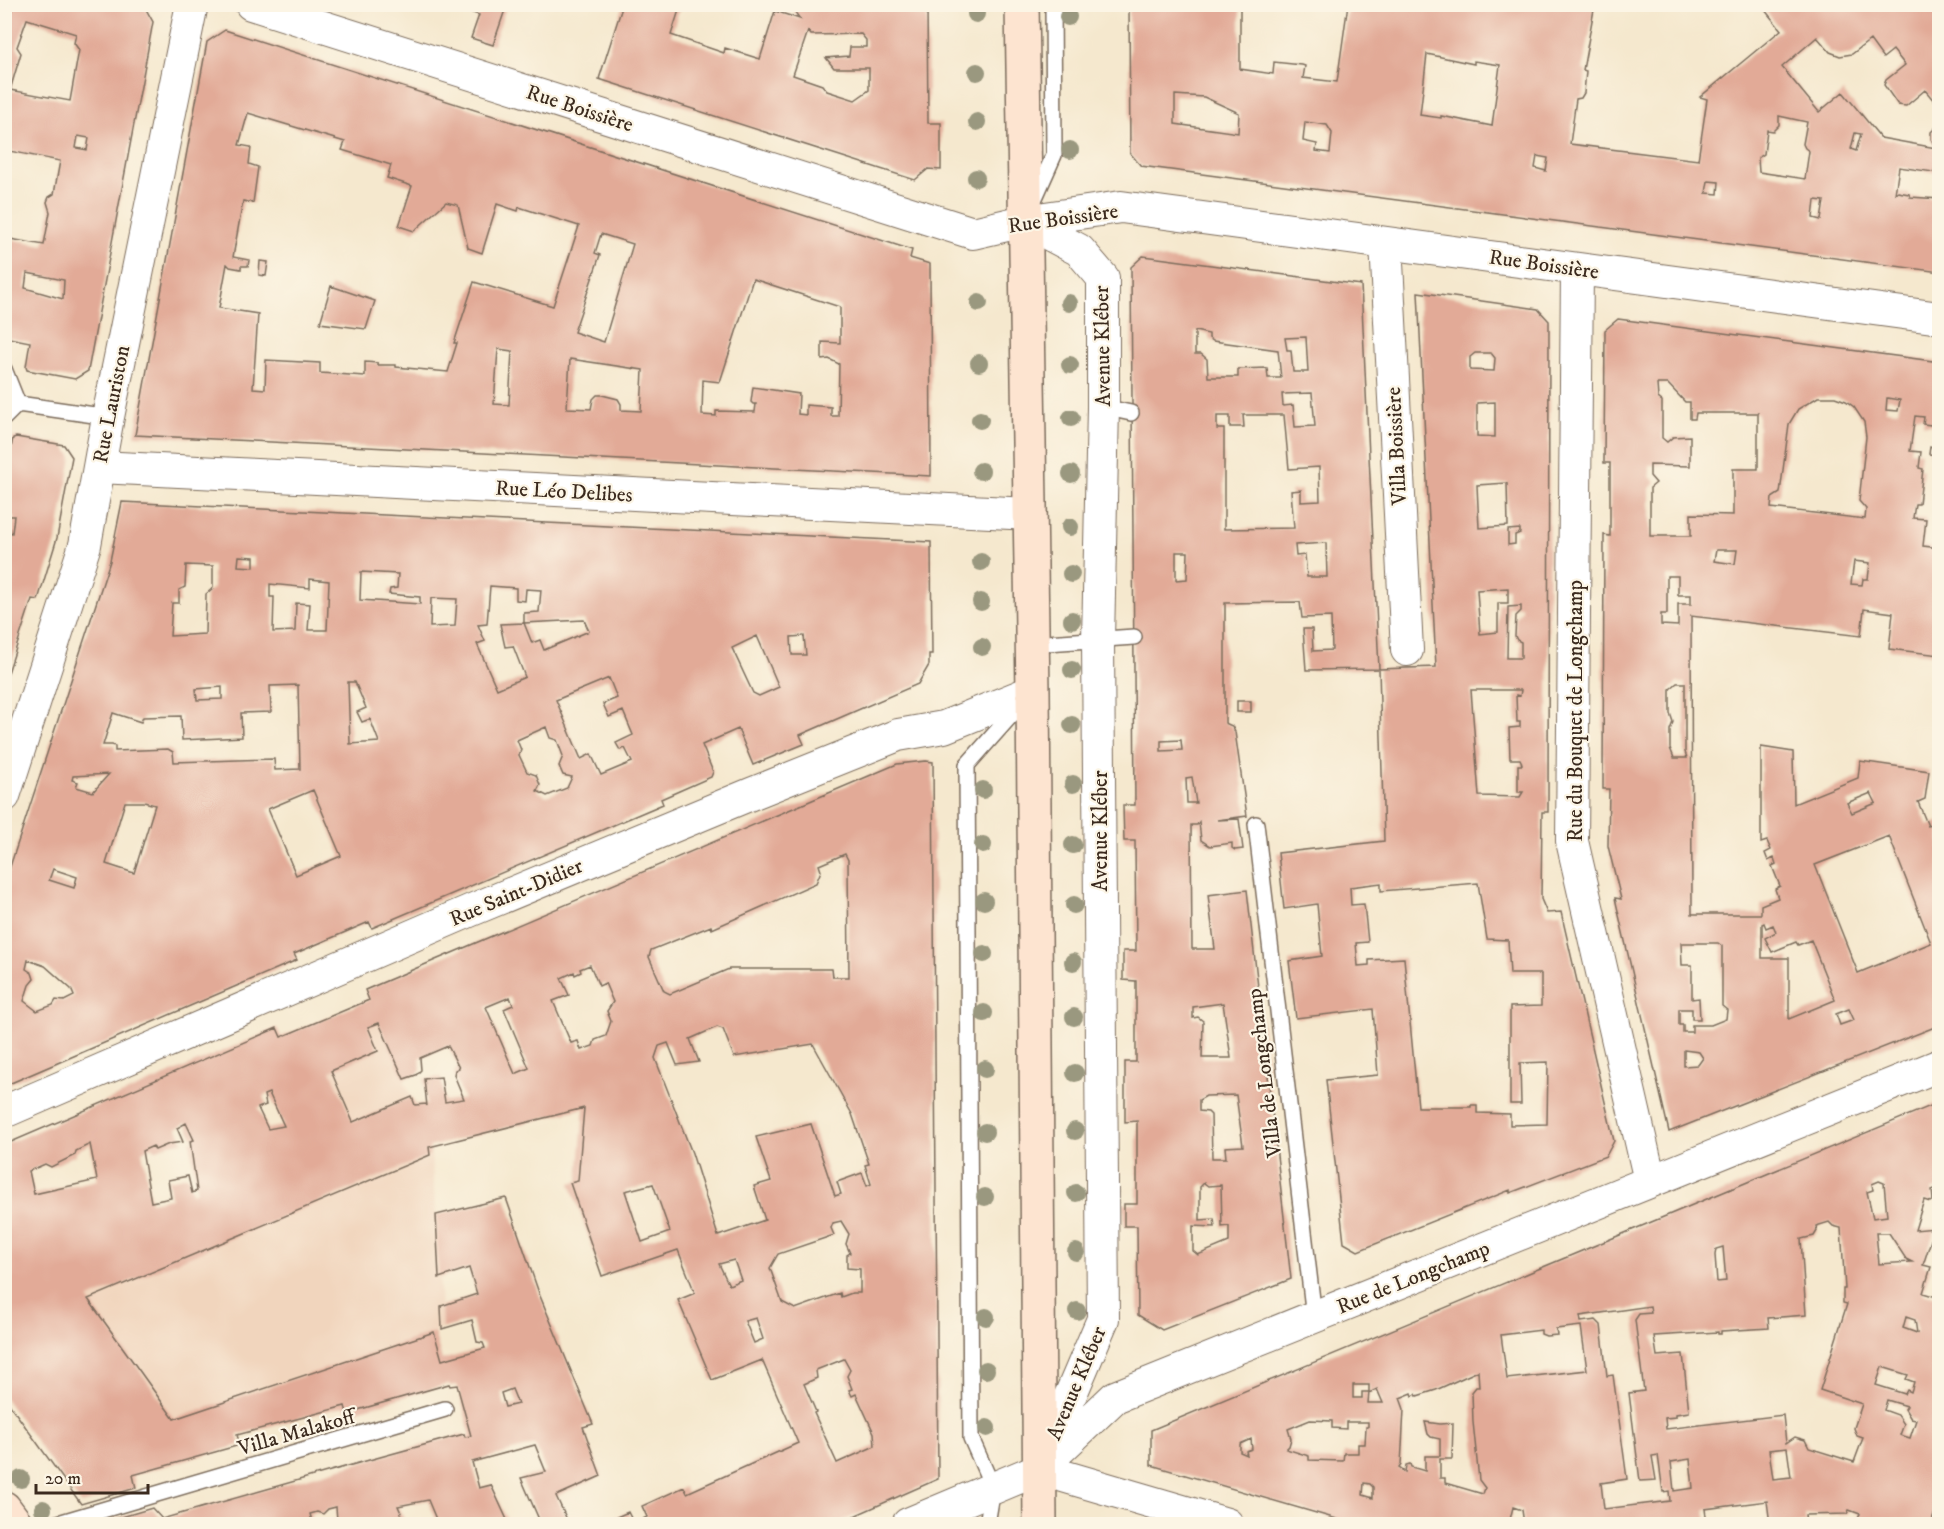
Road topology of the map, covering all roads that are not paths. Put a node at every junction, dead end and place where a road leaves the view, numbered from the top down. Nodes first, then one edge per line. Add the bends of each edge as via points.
1 (192, 4) edge
2 (251, 4) edge
3 (1022, 4) edge
4 (1053, 4) edge
5 (1024, 221) junction
6 (1386, 243) junction
7 (1577, 269) junction
8 (1940, 318) edge
9 (4, 369) edge
10 (18, 404) junction
11 (108, 417) junction
12 (4, 418) edge
13 (99, 467) junction
14 (1029, 514) junction
15 (1134, 637) dead end
16 (1098, 640) junction
17 (1032, 644) junction
18 (1407, 650) dead end
19 (1033, 691) junction
20 (4, 796) edge
21 (1256, 824) dead end
22 (1940, 1065) edge
23 (4, 1112) edge
24 (1650, 1181) junction
25 (1314, 1317) junction
26 (445, 1409) dead end
27 (1039, 1469) junction
28 (993, 1488) junction
29 (4, 1508) edge
30 (16, 1524) edge
31 (55, 1524) edge
32 (908, 1524) edge
33 (987, 1524) edge
34 (1040, 1524) edge
35 (1227, 1524) edge

1 - 11 street, Rue Lauriston
2 - 5 street, Rue Boissière via 973,233
3 - 5 main road, Avenue Kléber
4 - 5 lane, Avenue Kléber via 1054,155
5 - 6 street, Rue Boissière via 1121,207
5 - 14 main road, Avenue Kléber
5 - 16 street, Avenue Kléber via 1079,250 1102,278 1117,410
6 - 7 street, Rue Boissière
6 - 18 street, Villa Boissière
7 - 8 street, Rue Boissière
7 - 24 street, Rue du Bouquet de Longchamp via 1572,841
9 - 10 lane
10 - 11 lane
10 - 12 lane
11 - 13 street, Rue Lauriston
13 - 14 street, Rue Léo Delibes
13 - 20 street, Rue Lauriston via 85,545
14 - 17 main road, Avenue Kléber
15 - 16 lane
16 - 17 lane
16 - 27 street, Avenue Kléber via 1103,1319
17 - 19 main road, Avenue Kléber
19 - 23 street, Rue Saint-Didier via 944,727 898,735 740,798
19 - 27 main road, Avenue Kléber
19 - 28 lane via 967,765 971,1438
21 - 25 lane, Villa de Longchamp
22 - 24 street, Rue de Longchamp
24 - 25 street, Rue de Longchamp
25 - 27 street, Rue de Longchamp via 1115,1397
26 - 31 lane, Villa Malakoff
27 - 28 street, Rue de Longchamp
27 - 34 main road, Avenue Kléber
27 - 35 street
28 - 32 street, Rue de Longchamp
28 - 33 lane
29 - 30 main road

